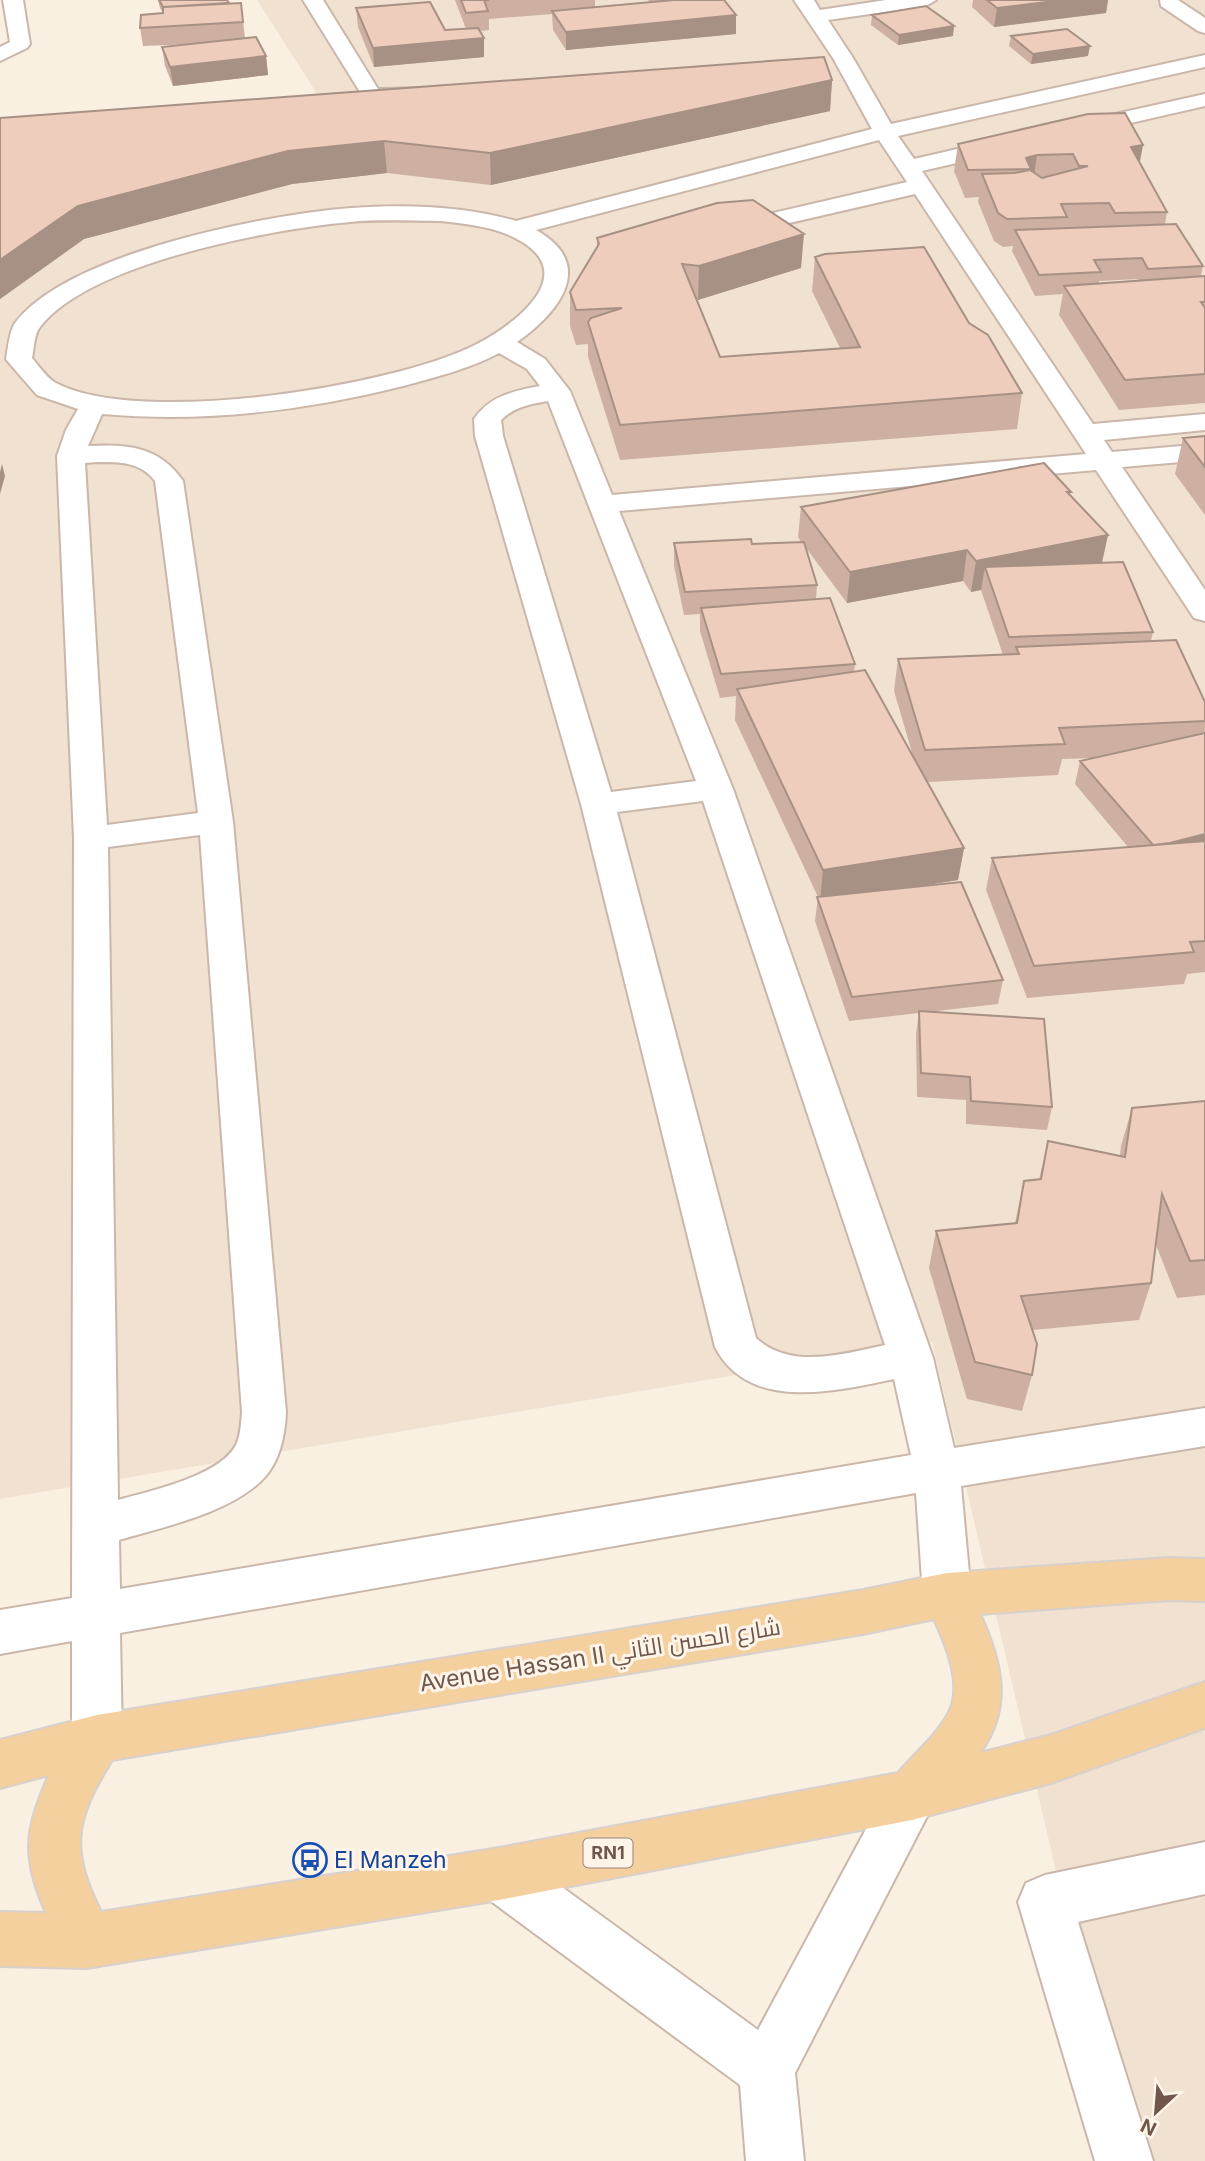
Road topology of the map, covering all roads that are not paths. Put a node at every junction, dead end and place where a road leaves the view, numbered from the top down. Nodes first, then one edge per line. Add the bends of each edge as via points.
1 (13, 0) edge
2 (313, 0) edge
3 (926, 0) edge
4 (1172, 1) edge
5 (810, 8) edge
6 (1205, 27) edge
7 (0, 55) edge
8 (844, 58) junction
9 (816, 60) edge
10 (1205, 61) edge
11 (441, 90) edge
12 (372, 96) junction
13 (344, 98) edge
14 (1205, 100) edge
15 (885, 132) junction
16 (1057, 133) edge
17 (1030, 139) edge
18 (915, 177) junction
19 (514, 229) junction
20 (706, 236) edge
21 (585, 264) edge
22 (558, 270) junction
23 (499, 342) junction
24 (10, 365) edge
25 (557, 391) junction
26 (93, 405) junction
27 (1205, 422) edge
28 (1087, 433) junction
29 (1205, 452) edge
30 (71, 456) junction
31 (1105, 462) junction
32 (602, 504) junction
33 (1205, 612) edge
34 (716, 789) junction
35 (597, 804) junction
36 (216, 822) junction
37 (91, 838) junction
38 (911, 1358) junction
39 (1205, 1427) edge
40 (937, 1470) junction
41 (96, 1527) junction
42 (1205, 1580) edge
43 (947, 1595) junction
44 (95, 1615) junction
45 (0, 1632) edge
46 (1205, 1705) edge
47 (96, 1739) junction
48 (0, 1765) edge
49 (912, 1795) junction
50 (1205, 1868) edge
51 (499, 1874) junction
52 (0, 1939) edge
53 (87, 1941) junction
54 (767, 2070) junction
55 (775, 2161) edge
56 (1124, 2161) edge

1 - 7 street via 20,44
2 - 12 street
3 - 5 street
4 - 6 street
5 - 8 street
8 - 9 street
8 - 15 street
10 - 15 street
11 - 12 street
12 - 13 street
14 - 16 street
15 - 18 street
15 - 19 street
17 - 18 street
18 - 20 street
18 - 28 street
19 - 22 street via 545,248
19 - 24 street via 441,214 351,215 209,238 81,281 41,304 19,333
21 - 22 street
22 - 23 street via 558,281 537,313
23 - 25 street via 536,364
23 - 26 street via 441,369 304,399 155,412
24 - 26 street via 45,388
25 - 32 street
25 - 35 street via 509,401 487,419
26 - 30 street
27 - 28 street
28 - 31 street
29 - 31 street
30 - 36 street via 99,453 141,458 162,468 169,481
30 - 37 street
31 - 32 street
31 - 33 street
32 - 34 street
34 - 35 street
34 - 38 street
35 - 38 street via 737,1347 761,1368 785,1376
36 - 37 street
36 - 41 street via 264,1412 262,1437 250,1461 212,1489
37 - 41 street
38 - 40 street
39 - 40 street
40 - 43 street
40 - 44 street
41 - 44 street
42 - 43 main road, Avenue Hassan II شارع الحسن الثاني
43 - 47 main road, Avenue Hassan II شارع الحسن الثاني
43 - 49 main road via 972,1649 979,1688 970,1724
44 - 45 street
44 - 47 street
46 - 49 main road, RN1 via 1051,1759
47 - 48 main road, Avenue Hassan II شارع الحسن الثاني
47 - 53 main road via 69,1783 54,1835 57,1871
49 - 51 main road, RN1
49 - 54 street
50 - 56 street via 1045,1902
51 - 53 main road, RN1
51 - 54 street
52 - 53 main road, RN1
54 - 55 street

